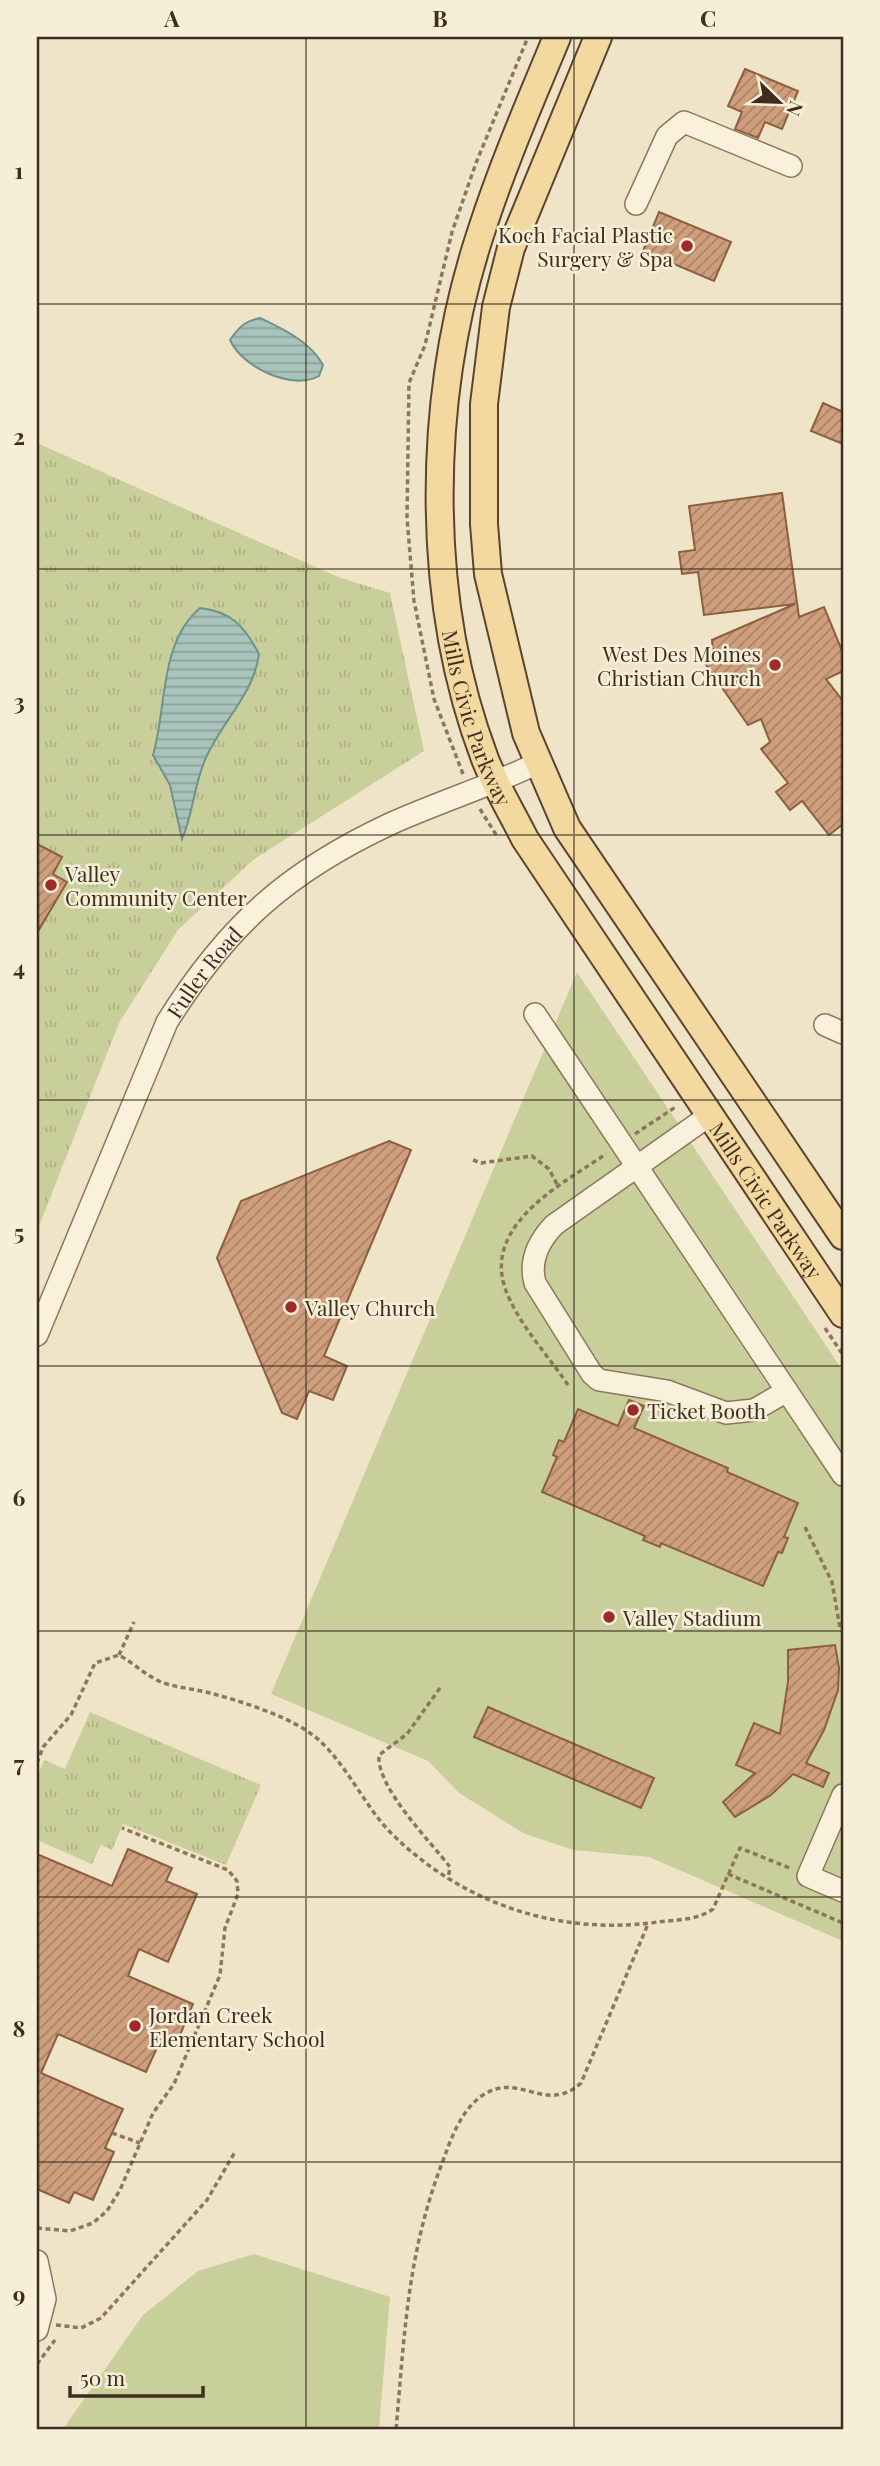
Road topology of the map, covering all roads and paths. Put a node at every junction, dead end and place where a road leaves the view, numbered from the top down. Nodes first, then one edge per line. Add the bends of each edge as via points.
1 (557, 37) edge
2 (598, 37) edge
3 (790, 166) dead end
4 (636, 204) dead end
5 (538, 763) junction
6 (496, 783) junction
7 (535, 1014) dead end
8 (710, 1115) junction
9 (473, 1160) dead end
10 (636, 1167) junction
11 (558, 1186) dead end
12 (843, 1236) edge
13 (843, 1314) edge
14 (37, 1335) edge
15 (787, 1391) junction
16 (843, 1475) edge
17 (806, 1527) dead end
18 (134, 1622) dead end
19 (840, 1628) dead end
20 (119, 1656) junction
21 (440, 1688) dead end
22 (37, 1763) edge
23 (843, 1795) edge
24 (122, 1828) dead end
25 (729, 1874) junction
26 (808, 1876) junction
27 (448, 1879) junction
28 (843, 1891) edge
29 (843, 1923) edge
30 (648, 1924) junction
31 (112, 2133) dead end
32 (139, 2143) junction
33 (235, 2152) dead end
34 (37, 2228) edge
35 (37, 2261) edge
36 (45, 2327) edge
37 (397, 2429) edge

1 - 6 main road, Mills Civic Parkway via 481,229 462,298 444,402 441,496 445,580 468,703
2 - 5 main road, Mills Civic Parkway via 511,248 496,307 484,404 488,575 512,684
3 - 4 street via 684,122 667,136
5 - 6 street, Fuller Road
5 - 12 main road, Mills Civic Parkway via 566,828
6 - 8 main road, Mills Civic Parkway via 526,839
6 - 14 street, Fuller Road via 390,824 310,866 267,898 221,944 167,1022
7 - 10 street
8 - 10 street
8 - 13 main road, Mills Civic Parkway
9 - 11 path via 481,1163 532,1156 549,1169
10 - 15 street
10 - 15 street via 554,1225 535,1255 532,1273 540,1294 592,1374 599,1380 667,1391 726,1413 754,1410
15 - 16 street
17 - 19 path via 832,1582
18 - 20 path
20 - 22 path via 95,1663 75,1708 43,1747
20 - 27 path via 161,1682 234,1700 302,1728 331,1752 390,1832
21 - 27 path via 407,1734 379,1755 378,1765 387,1785 450,1867
23 - 26 street
24 - 32 path via 228,1870 237,1881 238,1894 225,1928 217,1984 174,2084
25 - 26 path via 740,1848
25 - 29 path
25 - 30 path via 713,1909 706,1914
26 - 28 street
27 - 30 path via 481,1898 556,1922 603,1927
30 - 37 path via 581,2082 568,2095 554,2097 495,2088 480,2097 453,2134 424,2216 411,2272
31 - 32 path
32 - 34 path via 107,2211 93,2223 70,2231
33 - 36 path via 207,2200 101,2318 80,2328
35 - 36 street

